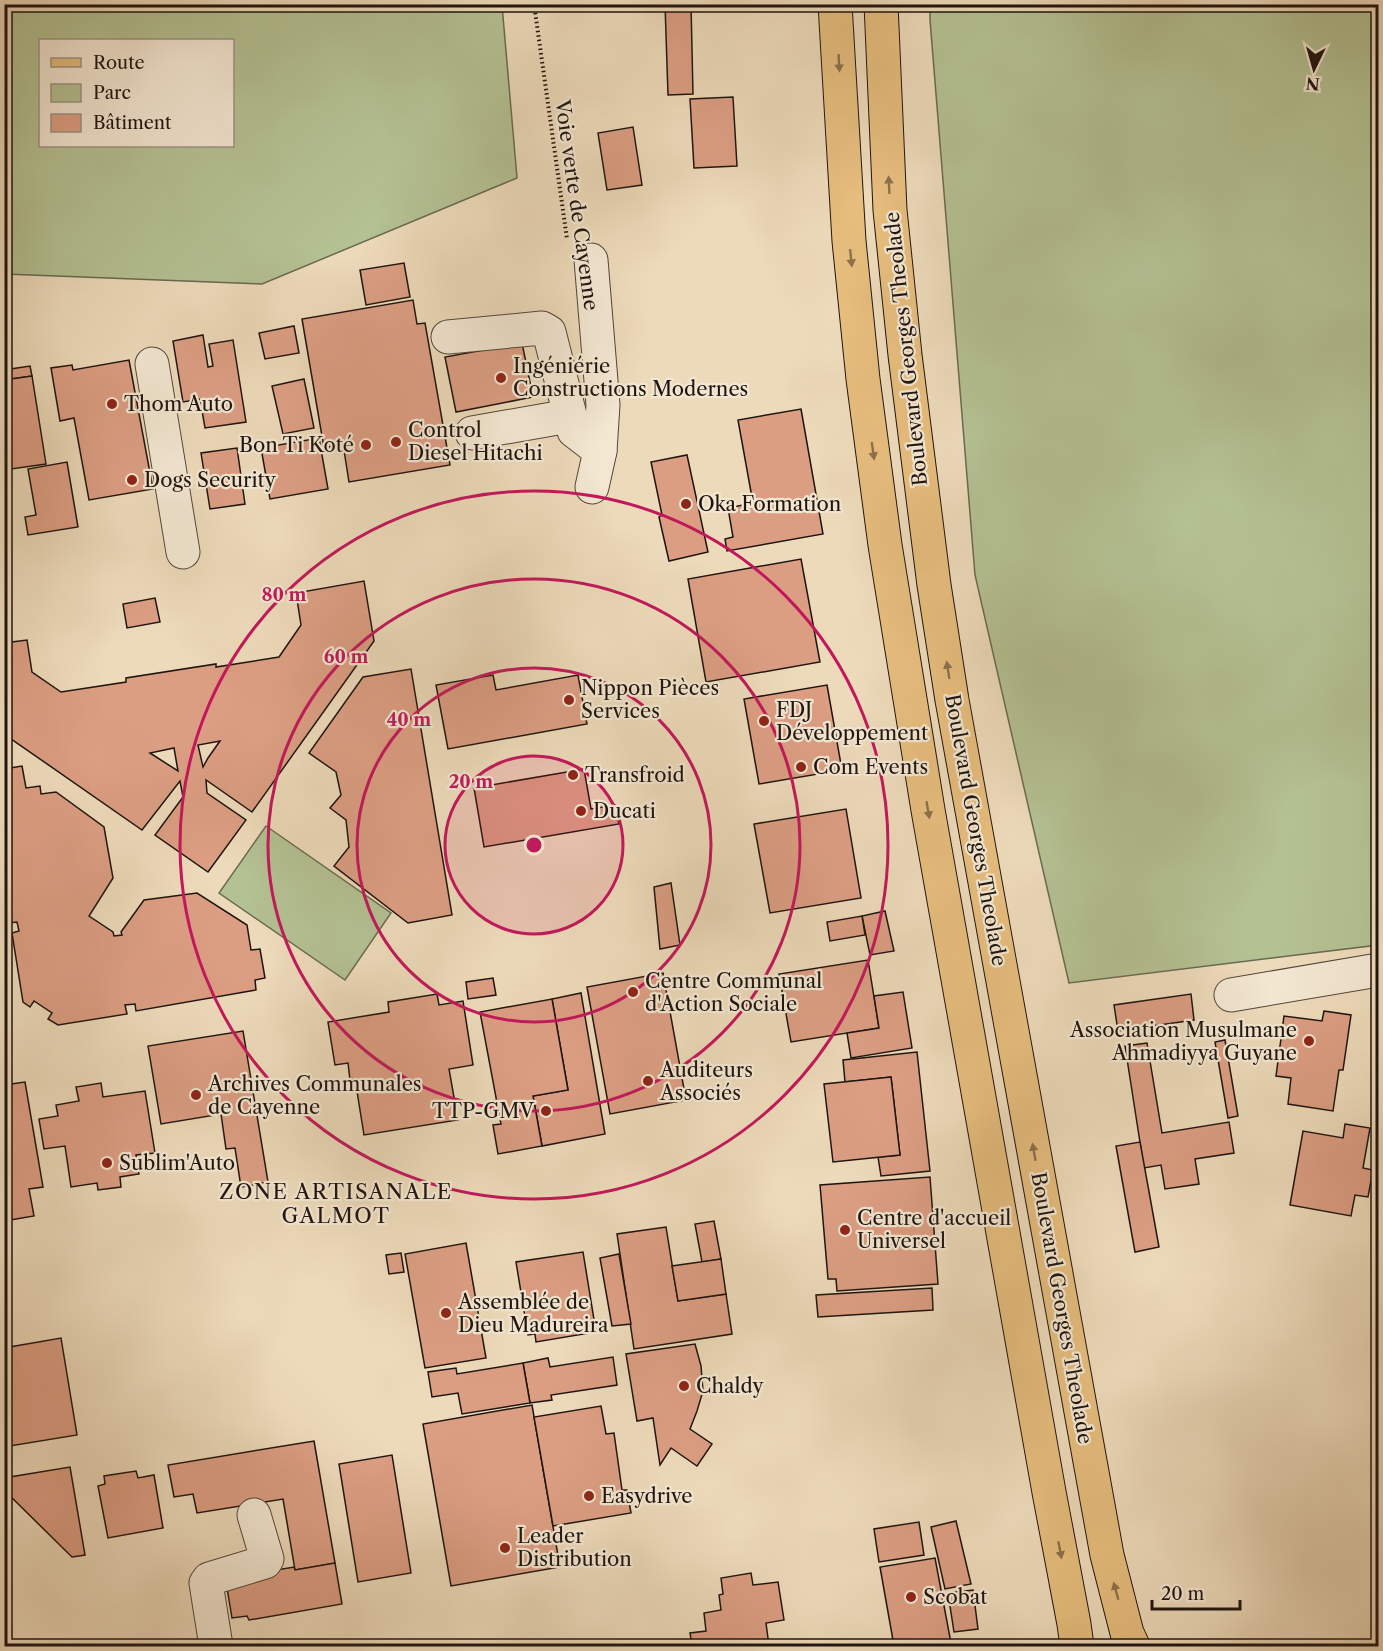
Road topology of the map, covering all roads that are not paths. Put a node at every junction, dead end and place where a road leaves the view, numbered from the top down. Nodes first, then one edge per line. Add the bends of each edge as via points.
1 (835, 4) edge
2 (881, 4) edge
3 (579, 255) road end
4 (448, 337) dead end
5 (152, 364) dead end
6 (569, 417) junction
7 (472, 433) dead end
8 (600, 451) junction
9 (592, 487) dead end
10 (183, 552) dead end
11 (1378, 970) edge
12 (1231, 995) dead end
13 (254, 1515) dead end
14 (216, 1647) edge
15 (1077, 1647) edge
16 (1133, 1647) edge

1 -> 15 main road via 849,242 885,545 928,810
16 -> 2 main road, Boulevard Georges Theolade via 1107,1555 934,585 890,210
3 - 8 lane via 603,405
4 - 6 lane via 542,328 549,332
5 - 10 lane
6 - 7 lane
6 - 8 lane via 574,431
8 - 9 lane
11 - 12 lane
13 - 14 lane via 265,1562 209,1578 206,1583

